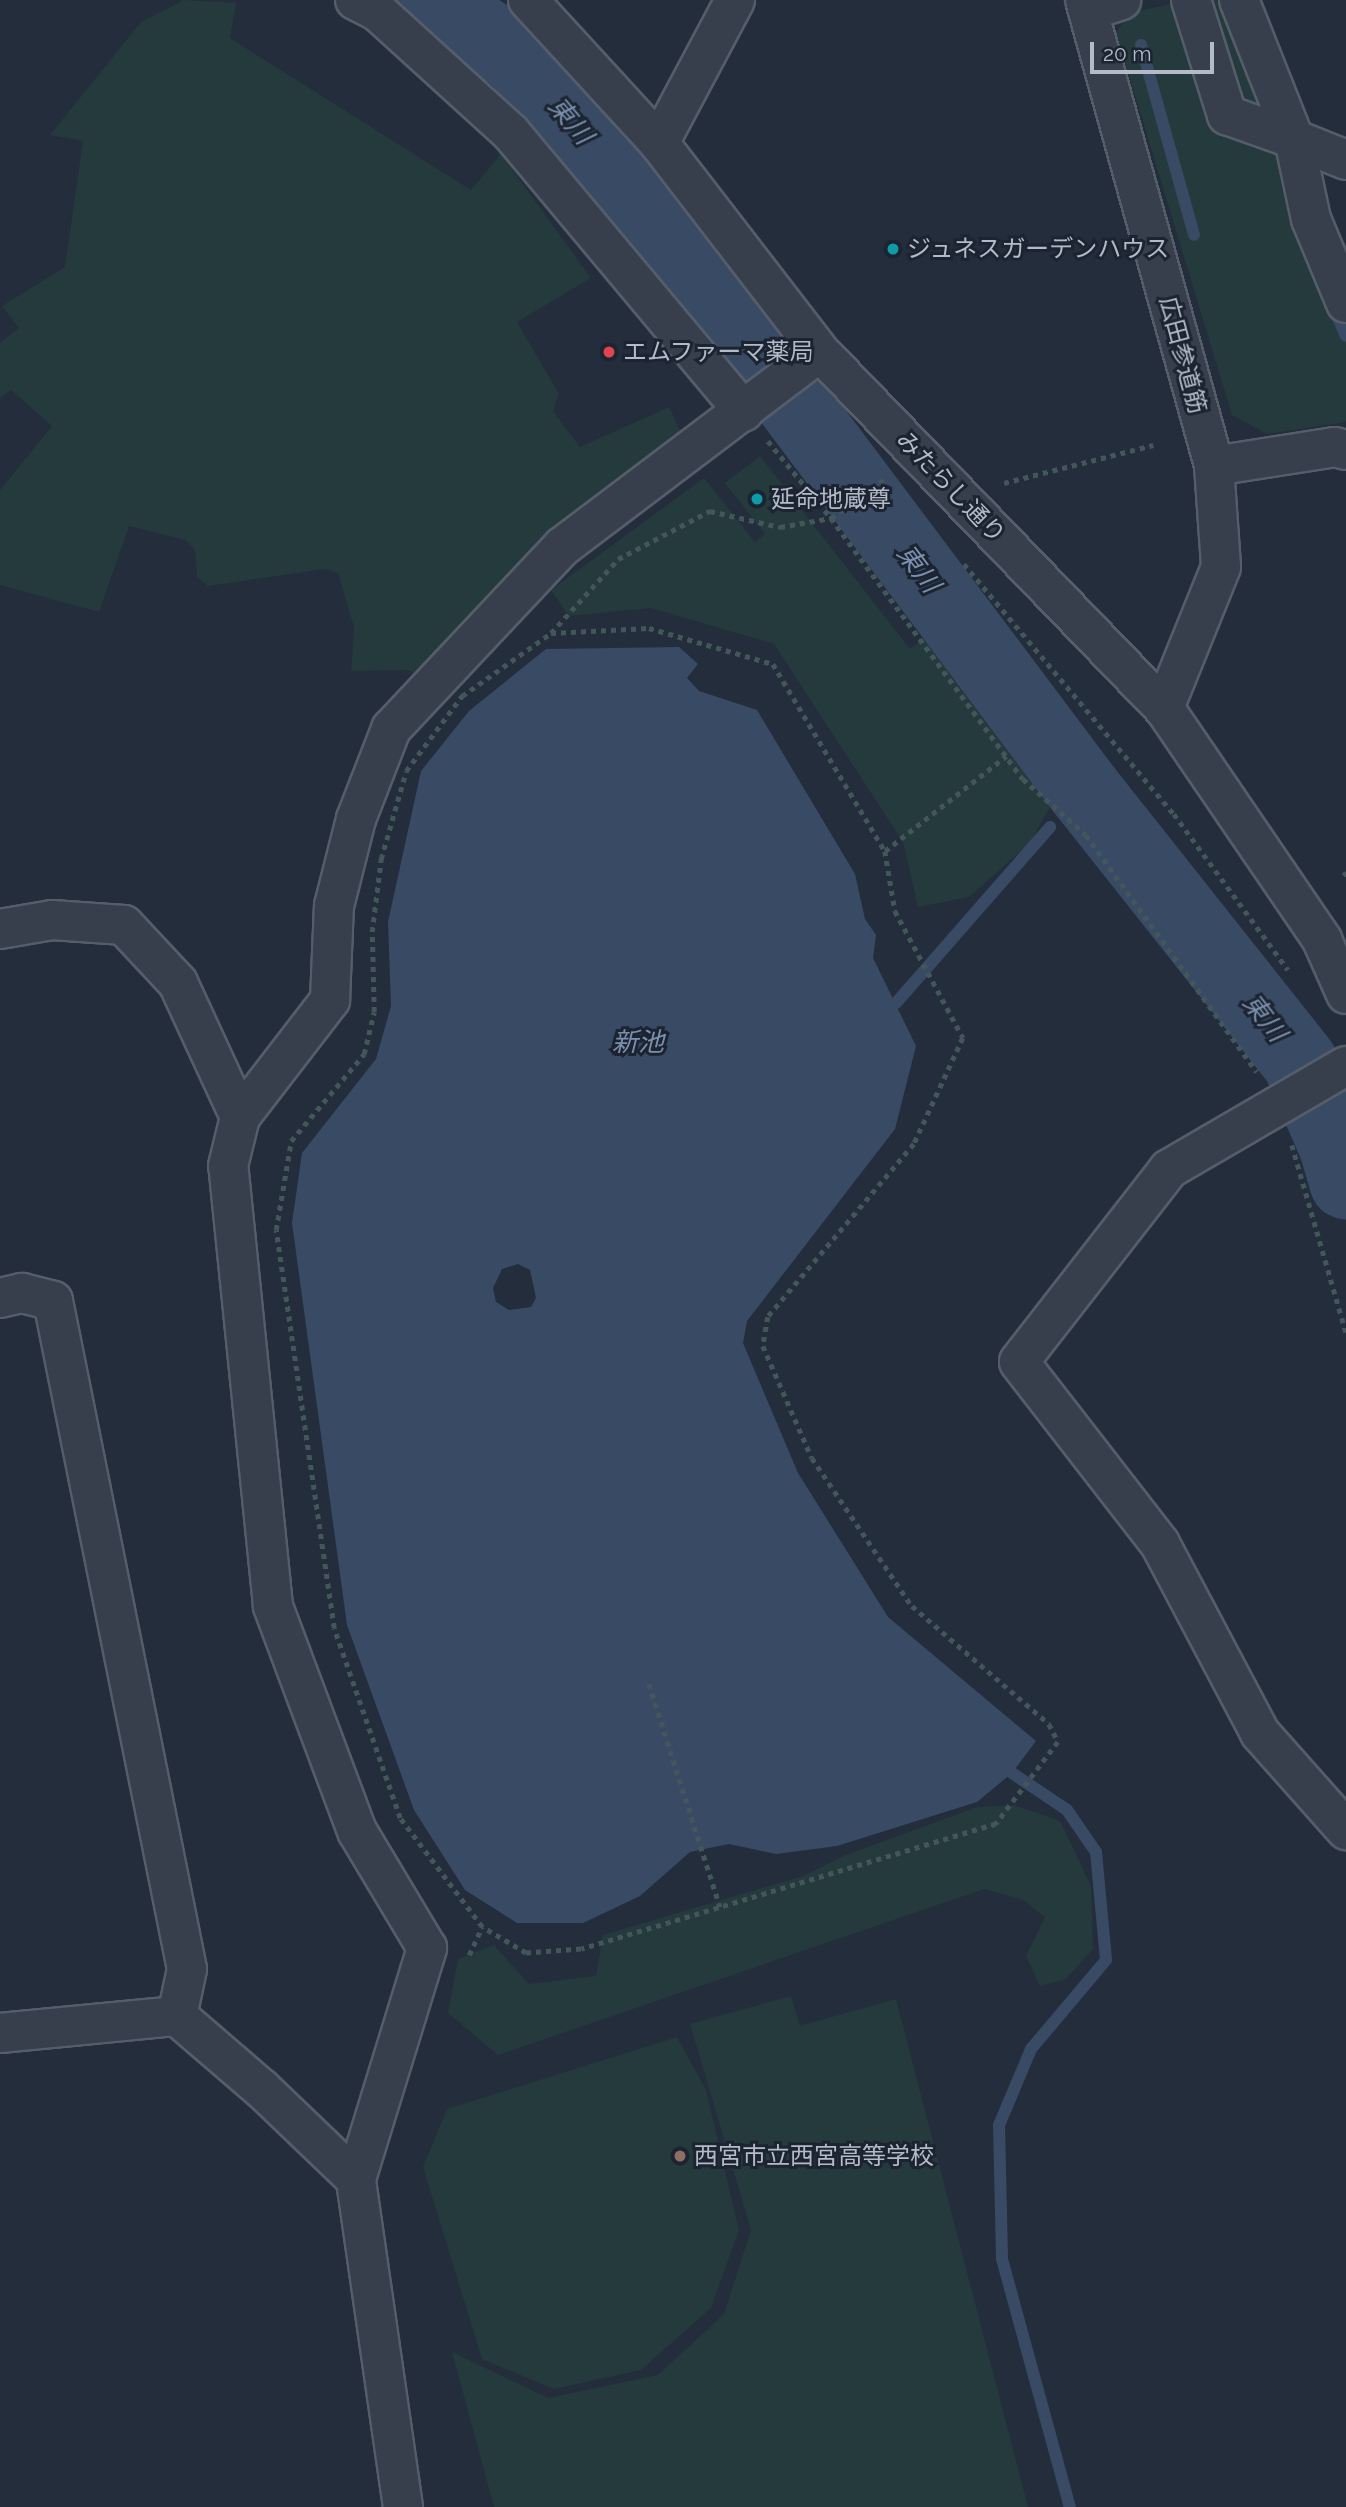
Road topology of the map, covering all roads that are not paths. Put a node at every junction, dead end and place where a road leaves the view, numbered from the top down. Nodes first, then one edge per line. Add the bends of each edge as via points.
1 (355, 0) edge
2 (528, 0) edge
3 (735, 0) edge
4 (1191, 0) edge
5 (1239, 0) edge
6 (1098, 4) edge
7 (1294, 139) junction
8 (660, 144) junction
9 (1346, 160) edge
10 (1346, 303) edge
11 (812, 358) junction
12 (749, 408) junction
13 (1346, 450) edge
14 (1214, 466) junction
15 (1164, 708) junction
16 (0, 929) edge
17 (1346, 994) edge
18 (1337, 1072) edge
19 (240, 1117) junction
20 (0, 1298) edge
21 (1346, 1830) edge
22 (177, 2017) junction
23 (0, 2033) edge
24 (356, 2179) junction
25 (403, 2507) edge

1 - 12 street via 377,10 511,133
2 - 8 street, みたらし通り
3 - 8 street
4 - 7 street via 1227,115
5 - 7 street
6 - 14 street, 広田参道筋
7 - 9 street
7 - 10 street via 1311,219
8 - 11 street, みたらし通り
11 - 12 street
11 - 15 street, みたらし通り
12 - 19 street via 562,547 391,729 356,819 334,906 330,1000
13 - 14 street via 1335,447
14 - 15 street, 広田参道筋 via 1221,567
15 - 17 street, みたらし通り via 1322,940
16 - 19 street via 52,920 124,925 178,983
18 - 21 street via 1168,1169 1019,1362 1160,1544 1260,1733
19 - 24 street via 228,1166 230,1205 273,1606 357,1831 427,1948
20 - 22 street via 22,1293 52,1301 187,1969
22 - 23 street
22 - 24 street via 262,2089
24 - 25 street

